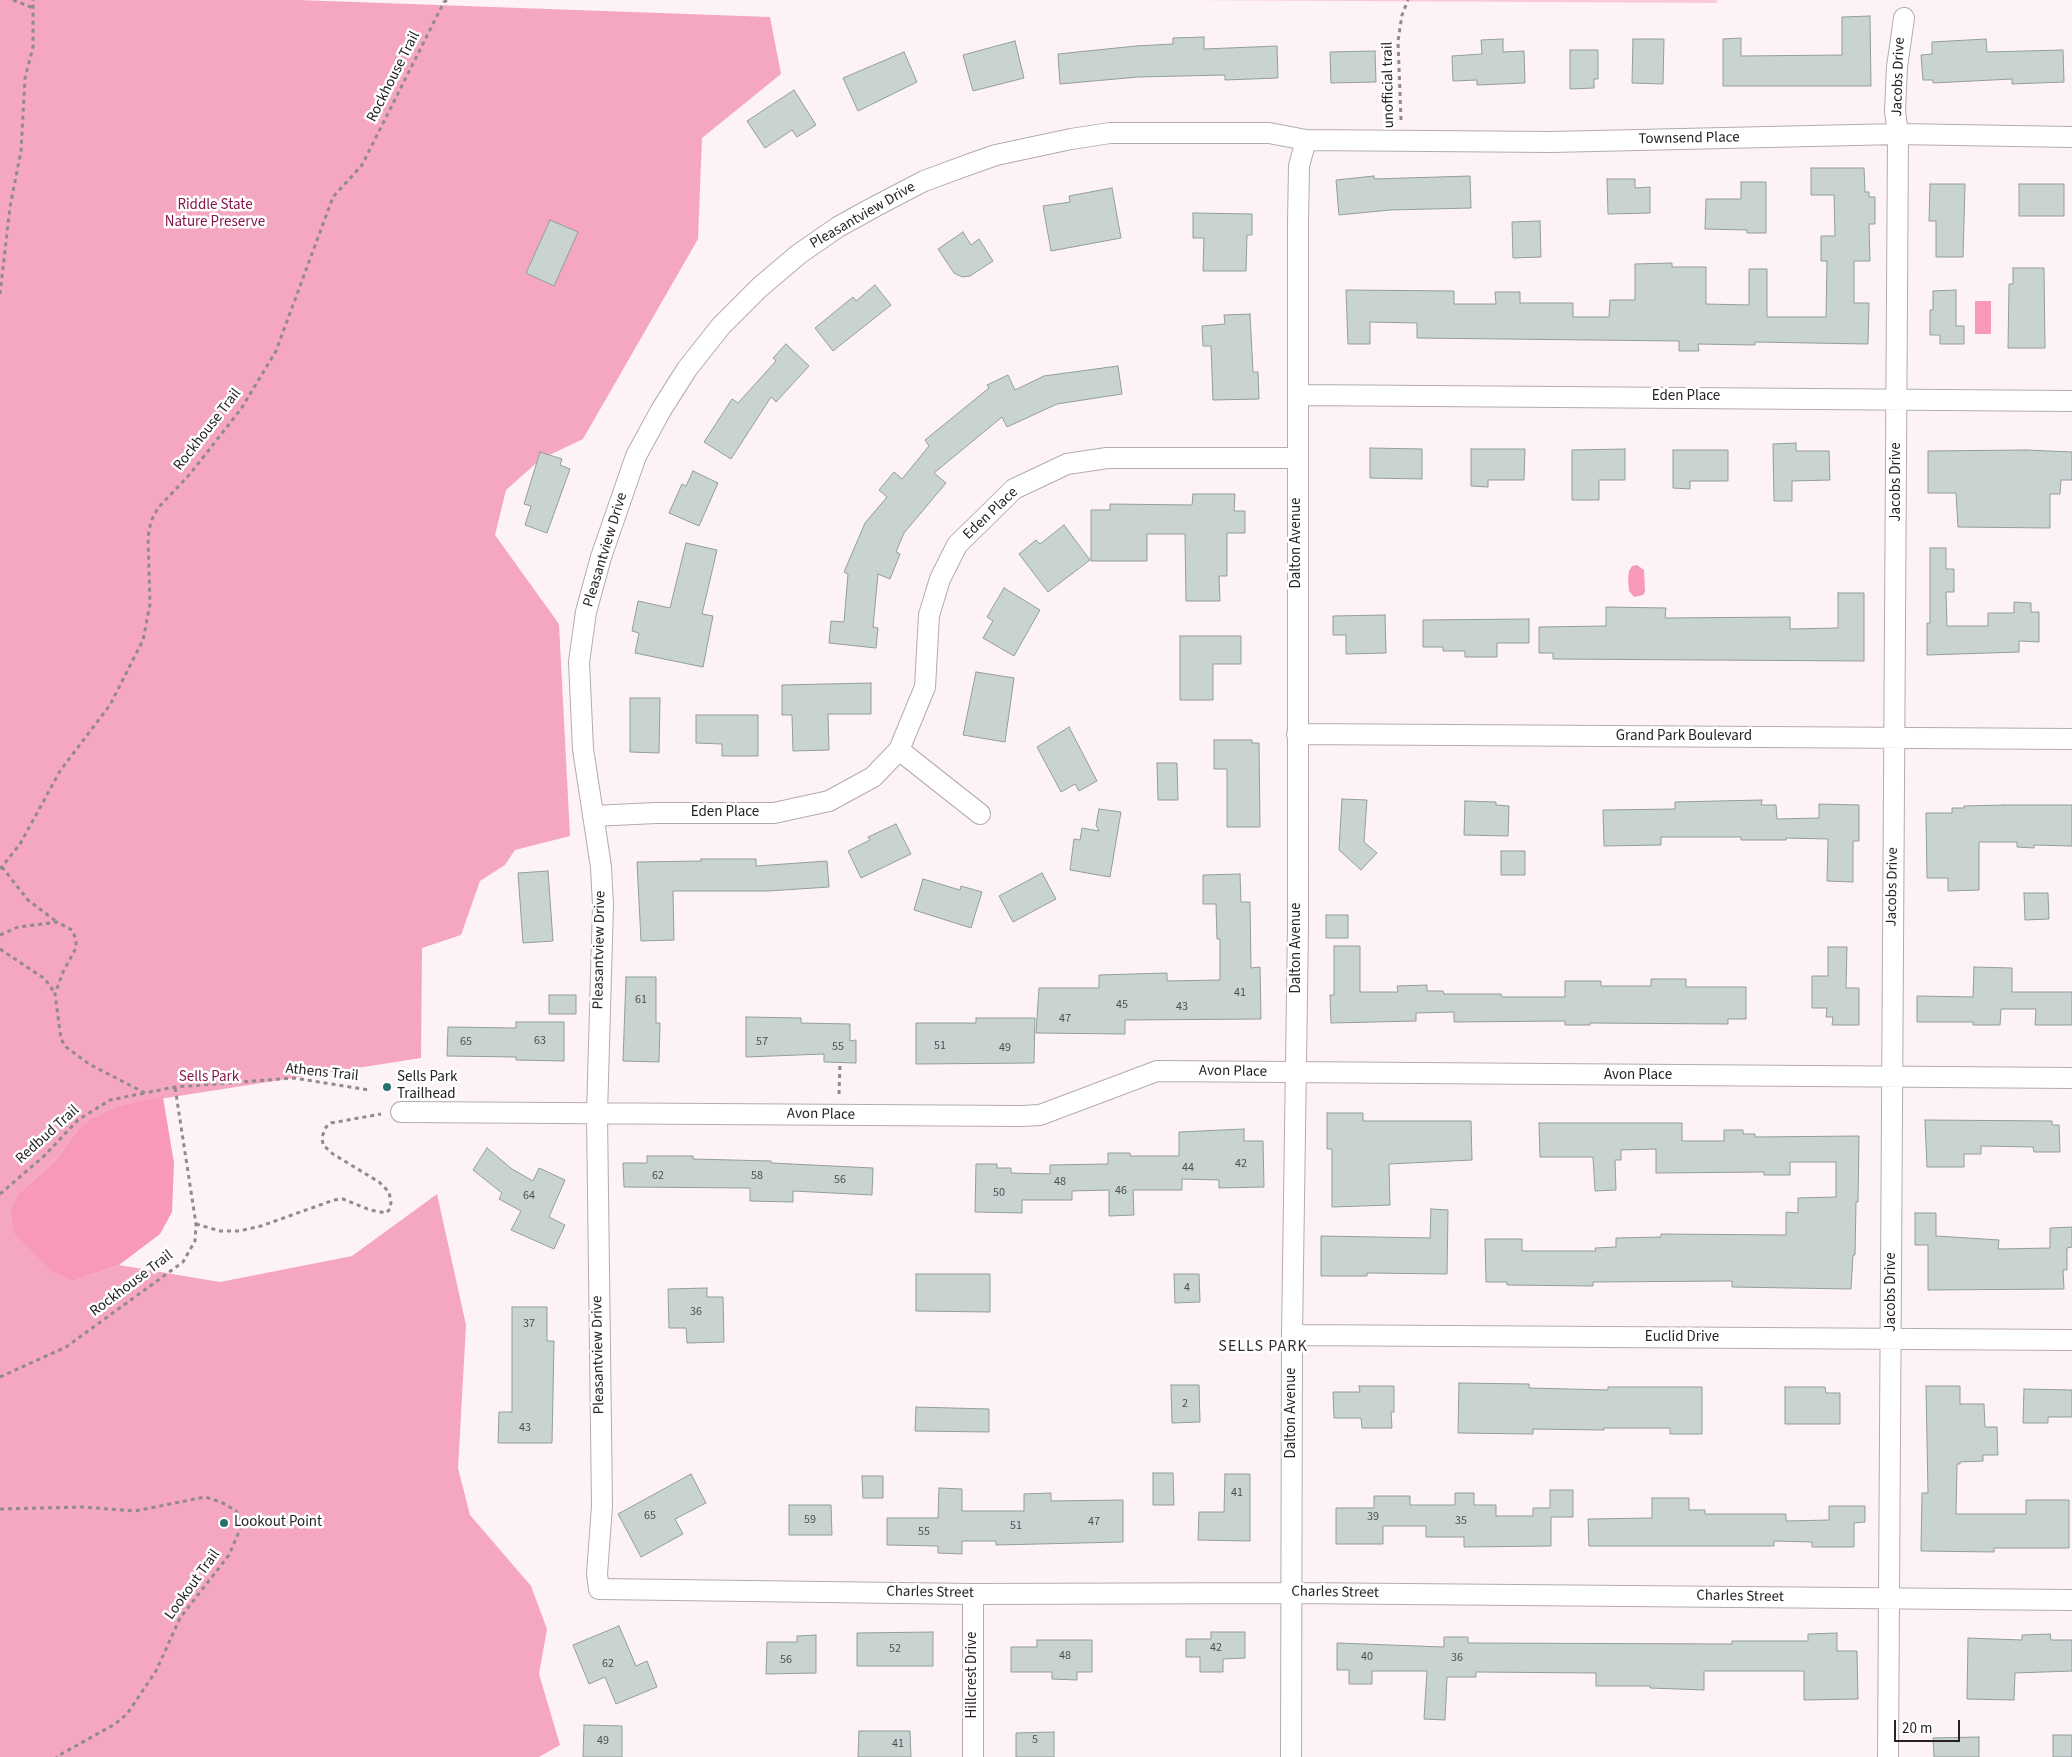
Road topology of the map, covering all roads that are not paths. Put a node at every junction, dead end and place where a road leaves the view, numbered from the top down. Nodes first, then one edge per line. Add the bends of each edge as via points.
1 (1904, 18) dead end
2 (1898, 134) junction
3 (2072, 137) edge
4 (1306, 140) junction
5 (1299, 395) junction
6 (1897, 399) junction
7 (2072, 401) edge
8 (1298, 458) junction
9 (1296, 734) junction
10 (1895, 737) junction
11 (2072, 739) edge
12 (899, 750) junction
13 (980, 814) dead end
14 (593, 816) junction
15 (1297, 1073) junction
16 (1893, 1075) junction
17 (2072, 1078) edge
18 (401, 1112) road end
19 (597, 1114) junction
20 (1292, 1335) junction
21 (1892, 1339) junction
22 (2072, 1340) edge
23 (599, 1589) joint
24 (1292, 1593) junction
25 (973, 1594) junction
26 (1891, 1598) junction
27 (2072, 1600) edge
28 (973, 1757) edge
29 (1291, 1757) edge
30 (1888, 1757) edge

1 - 2 street, Jacobs Drive via 1897,67 1895,111
2 - 3 street, Townsend Place
2 - 4 street, Townsend Place via 1551,142
2 - 6 street, Jacobs Drive
4 - 5 street, Dalton Avenue via 1299,173
4 - 14 street, Pleasantview Drive via 1269,133 1110,133 996,155 924,181 853,219 799,254 760,287 721,326 687,369 661,410 636,456 601,557 586,612 579,656 581,731
5 - 6 street, Eden Place
5 - 8 street, Dalton Avenue
6 - 7 street, Eden Place
6 - 10 street, Jacobs Drive
8 - 9 street, Dalton Avenue
8 - 12 street, Eden Place via 1107,458 1067,464 1014,489 958,545 940,579 929,615 925,687
9 - 10 street, Grand Park Boulevard
9 - 15 street, Dalton Avenue
10 - 11 street, Grand Park Boulevard
10 - 16 street, Jacobs Drive
12 - 13 street
12 - 14 street, Eden Place via 873,777 829,802 774,813
14 - 19 street, Pleasantview Drive via 603,906
15 - 16 street, Avon Place via 1741,1077
15 - 19 street, Avon Place via 1157,1071 1040,1115
15 - 20 street, Dalton Avenue
16 - 17 street, Avon Place
16 - 21 street, Jacobs Drive
18 - 19 street, Avon Place
19 - 23 street, Pleasantview Drive via 602,1506 597,1574
20 - 21 street, Euclid Drive
20 - 24 street, Dalton Avenue
21 - 22 street, Euclid Drive
21 - 26 street, Jacobs Drive
23 - 25 street, Charles Street
24 - 25 street, Charles Street
24 - 26 street, Charles Street
24 - 29 street, Dalton Avenue
25 - 28 street, Hillcrest Drive
26 - 27 street, Charles Street
26 - 30 street, Jacobs Drive

